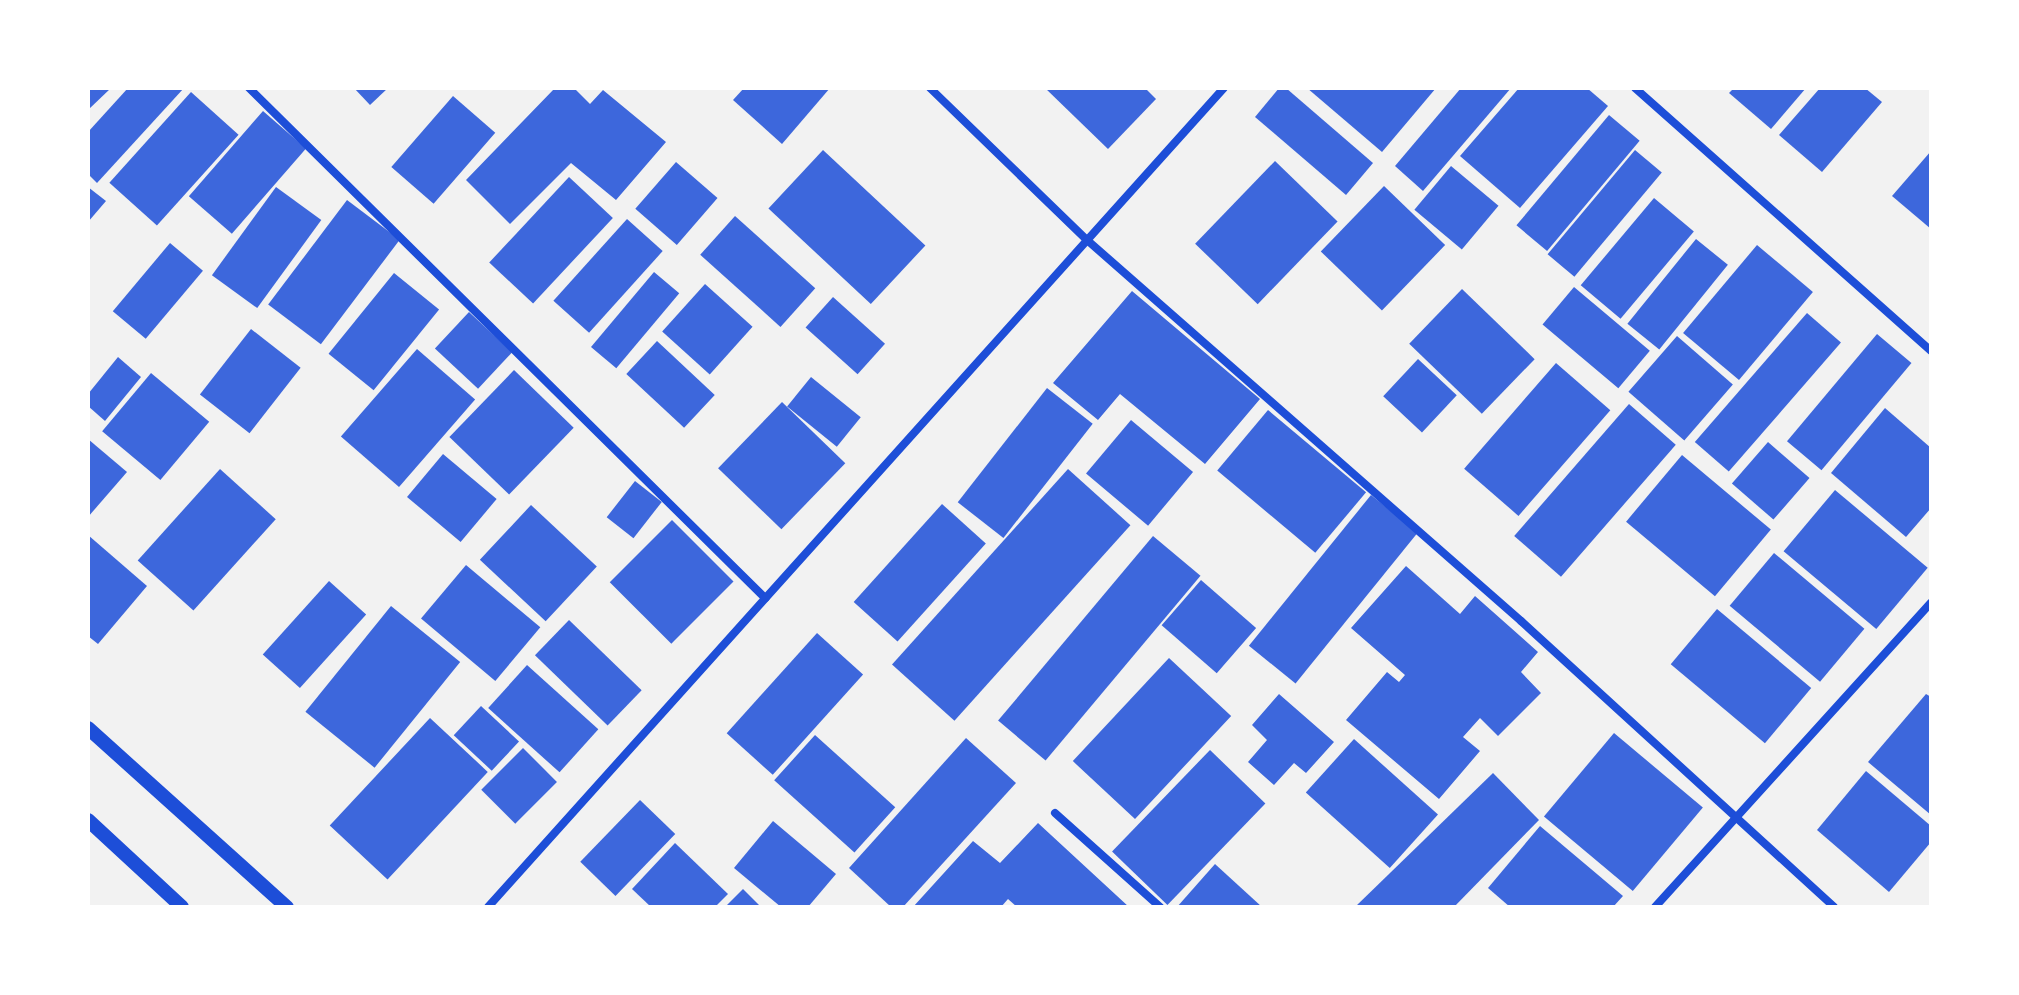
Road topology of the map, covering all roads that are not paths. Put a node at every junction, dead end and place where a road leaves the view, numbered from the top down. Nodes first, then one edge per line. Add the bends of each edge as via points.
1 (249, 88) edge
2 (930, 88) edge
3 (1224, 88) edge
4 (1635, 88) edge
5 (1087, 240) junction
6 (1931, 351) edge
7 (765, 598) junction
8 (1931, 603) edge
9 (88, 728) edge
10 (1055, 813) dead end
11 (88, 820) edge
12 (1734, 820) junction
13 (182, 907) edge
14 (287, 907) edge
15 (488, 907) edge
16 (1160, 907) edge
17 (1655, 907) edge
18 (1834, 907) edge

1 - 7 street
2 - 5 street
3 - 5 street
4 - 6 street
5 - 7 street
5 - 12 street via 1521,621
7 - 15 street
8 - 12 street
9 - 14 street
10 - 16 street
11 - 13 street
12 - 17 street
12 - 18 street

